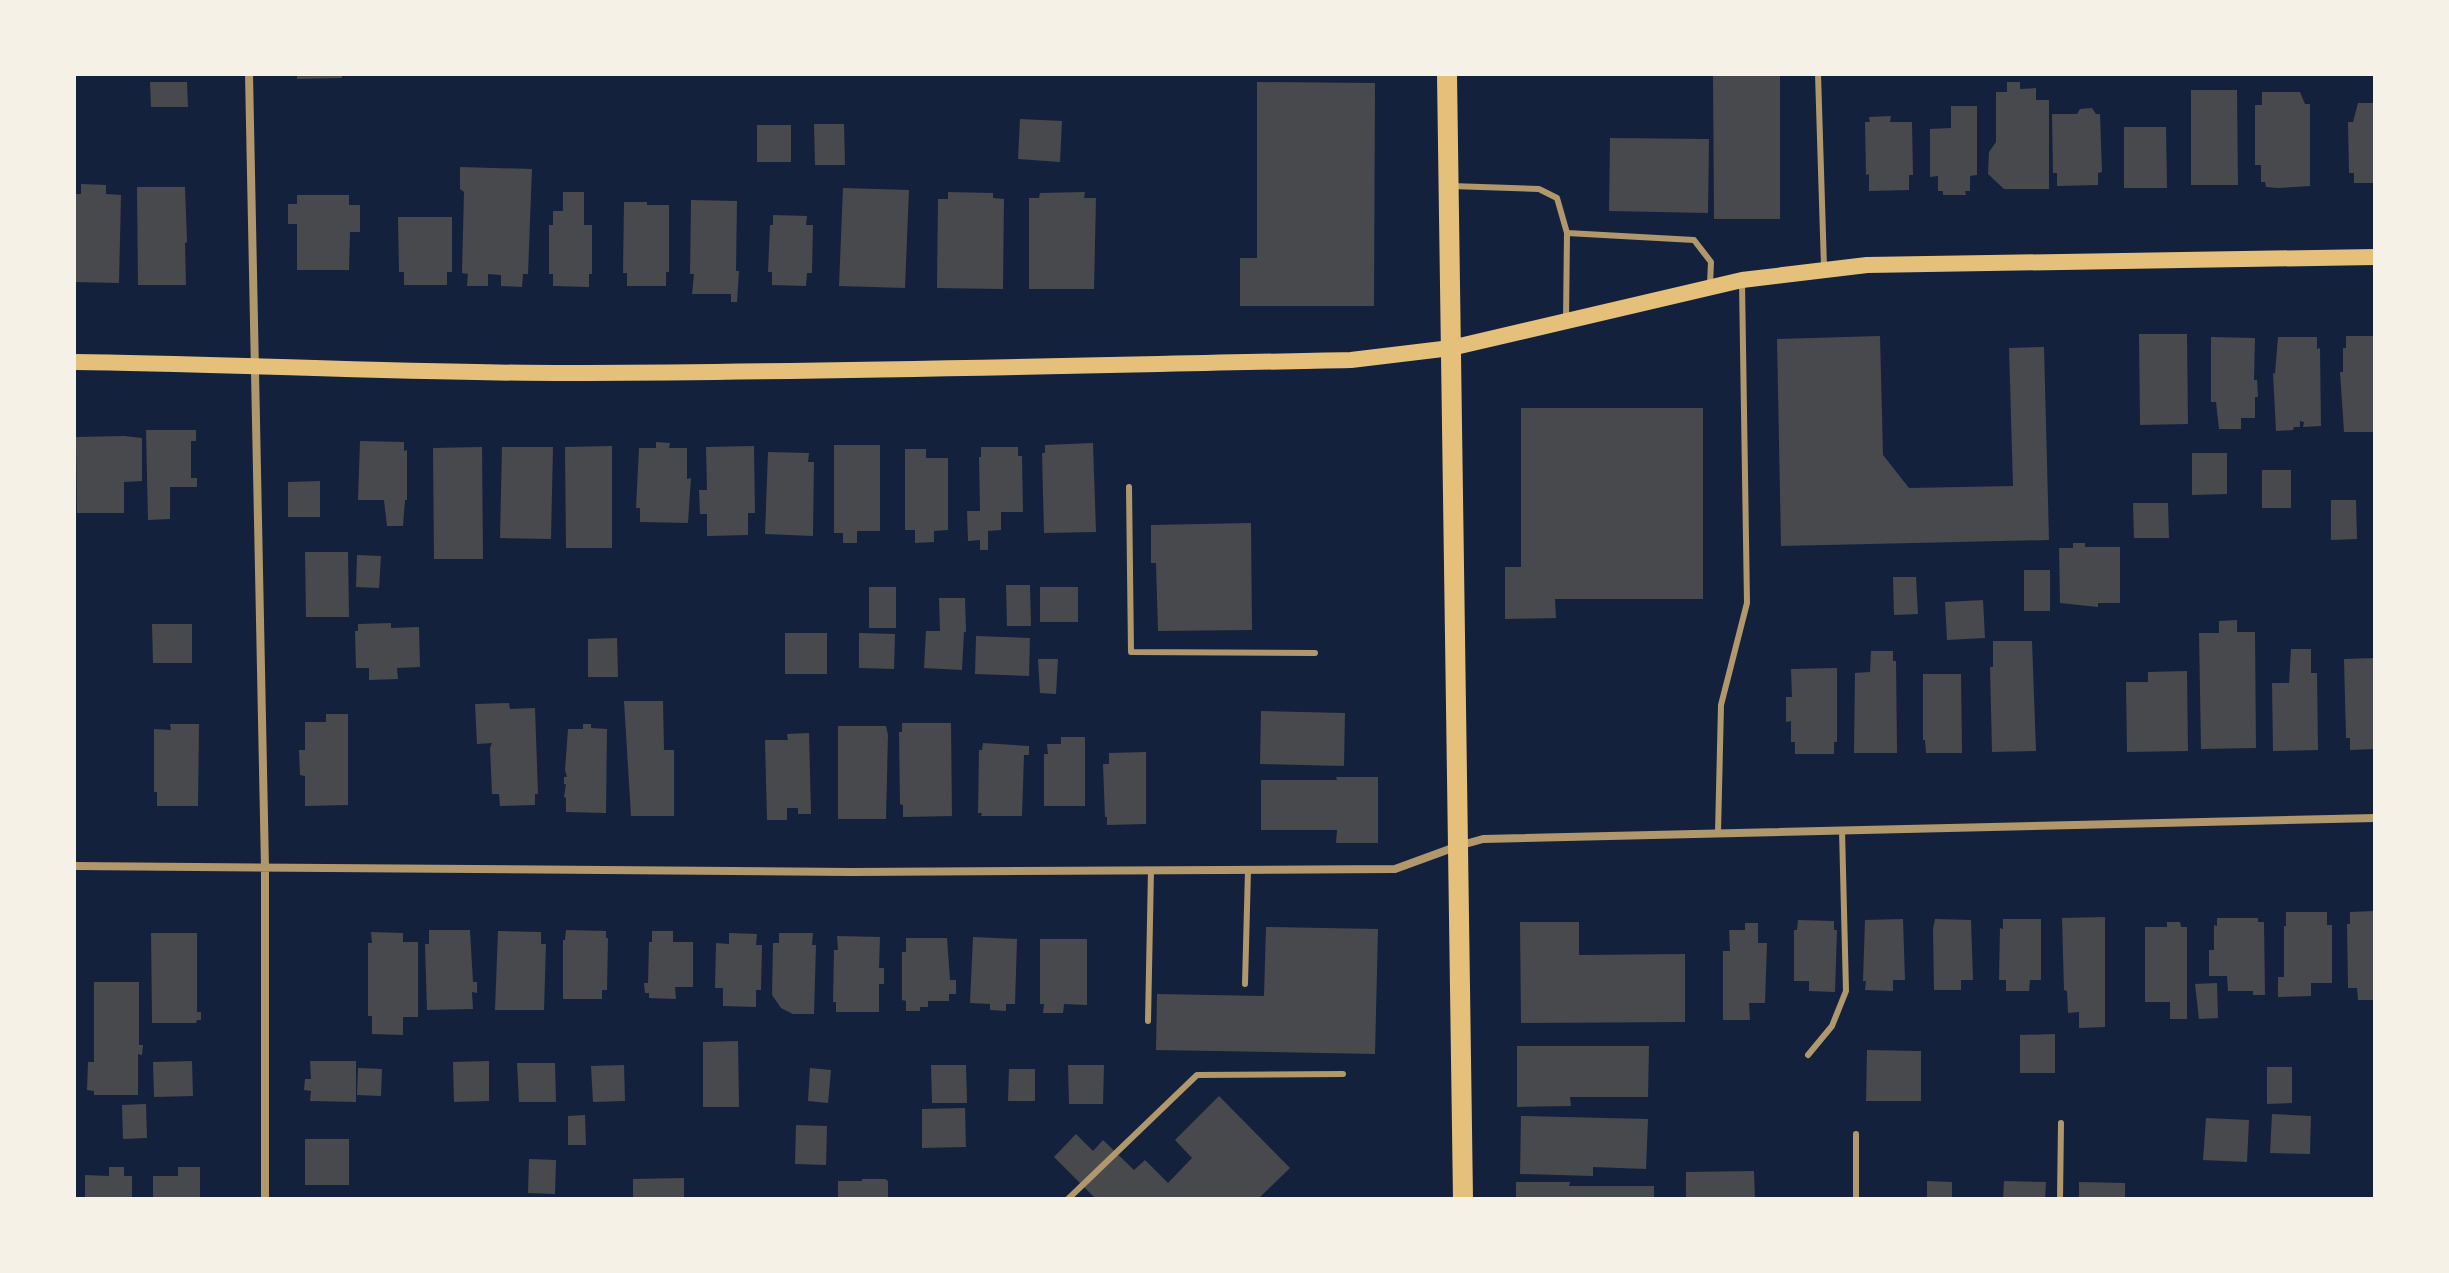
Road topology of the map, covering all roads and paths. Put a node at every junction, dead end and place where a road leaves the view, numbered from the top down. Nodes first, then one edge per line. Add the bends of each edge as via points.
1 (249, 74) edge
2 (1447, 74) edge
3 (1818, 74) edge
4 (1448, 186) junction
5 (1567, 233) junction
6 (2375, 257) edge
7 (1825, 270) junction
8 (1742, 280) junction
9 (1710, 287) junction
10 (1566, 321) junction
11 (1451, 348) junction
12 (74, 362) edge
13 (254, 368) junction
14 (1129, 487) dead end
15 (1315, 653) dead end
16 (2375, 818) edge
17 (1842, 830) junction
18 (1718, 833) junction
19 (1458, 846) junction
20 (74, 866) edge
21 (265, 868) junction
22 (1151, 870) junction
23 (1248, 870) junction
24 (1245, 984) dead end
25 (1148, 1021) dead end
26 (1808, 1055) dead end
27 (1343, 1074) dead end
28 (2061, 1123) dead end
29 (1856, 1134) dead end
30 (265, 1199) edge
31 (1068, 1199) edge
32 (1463, 1199) edge
33 (1856, 1199) edge
34 (2060, 1199) edge

1 - 13 street
2 - 4 main road
3 - 7 lane
4 - 5 lane via 1539,189 1557,198
4 - 11 main road
5 - 9 lane via 1694,240 1711,262
5 - 10 lane
6 - 7 main road via 1867,265
7 - 8 main road
8 - 9 main road
8 - 18 lane via 1747,603 1721,705
9 - 10 main road
10 - 11 main road
11 - 13 main road via 1351,360 601,373
11 - 19 main road
12 - 13 main road
13 - 21 street
14 - 15 lane via 1131,652
16 - 17 street
17 - 18 street
17 - 26 lane via 1846,991 1832,1026
18 - 19 street via 1483,839
19 - 23 street via 1395,869
19 - 32 main road
20 - 21 street
21 - 22 street
21 - 30 street
22 - 23 street
22 - 25 lane
23 - 24 lane
27 - 31 lane via 1197,1075
28 - 34 lane
29 - 33 lane

